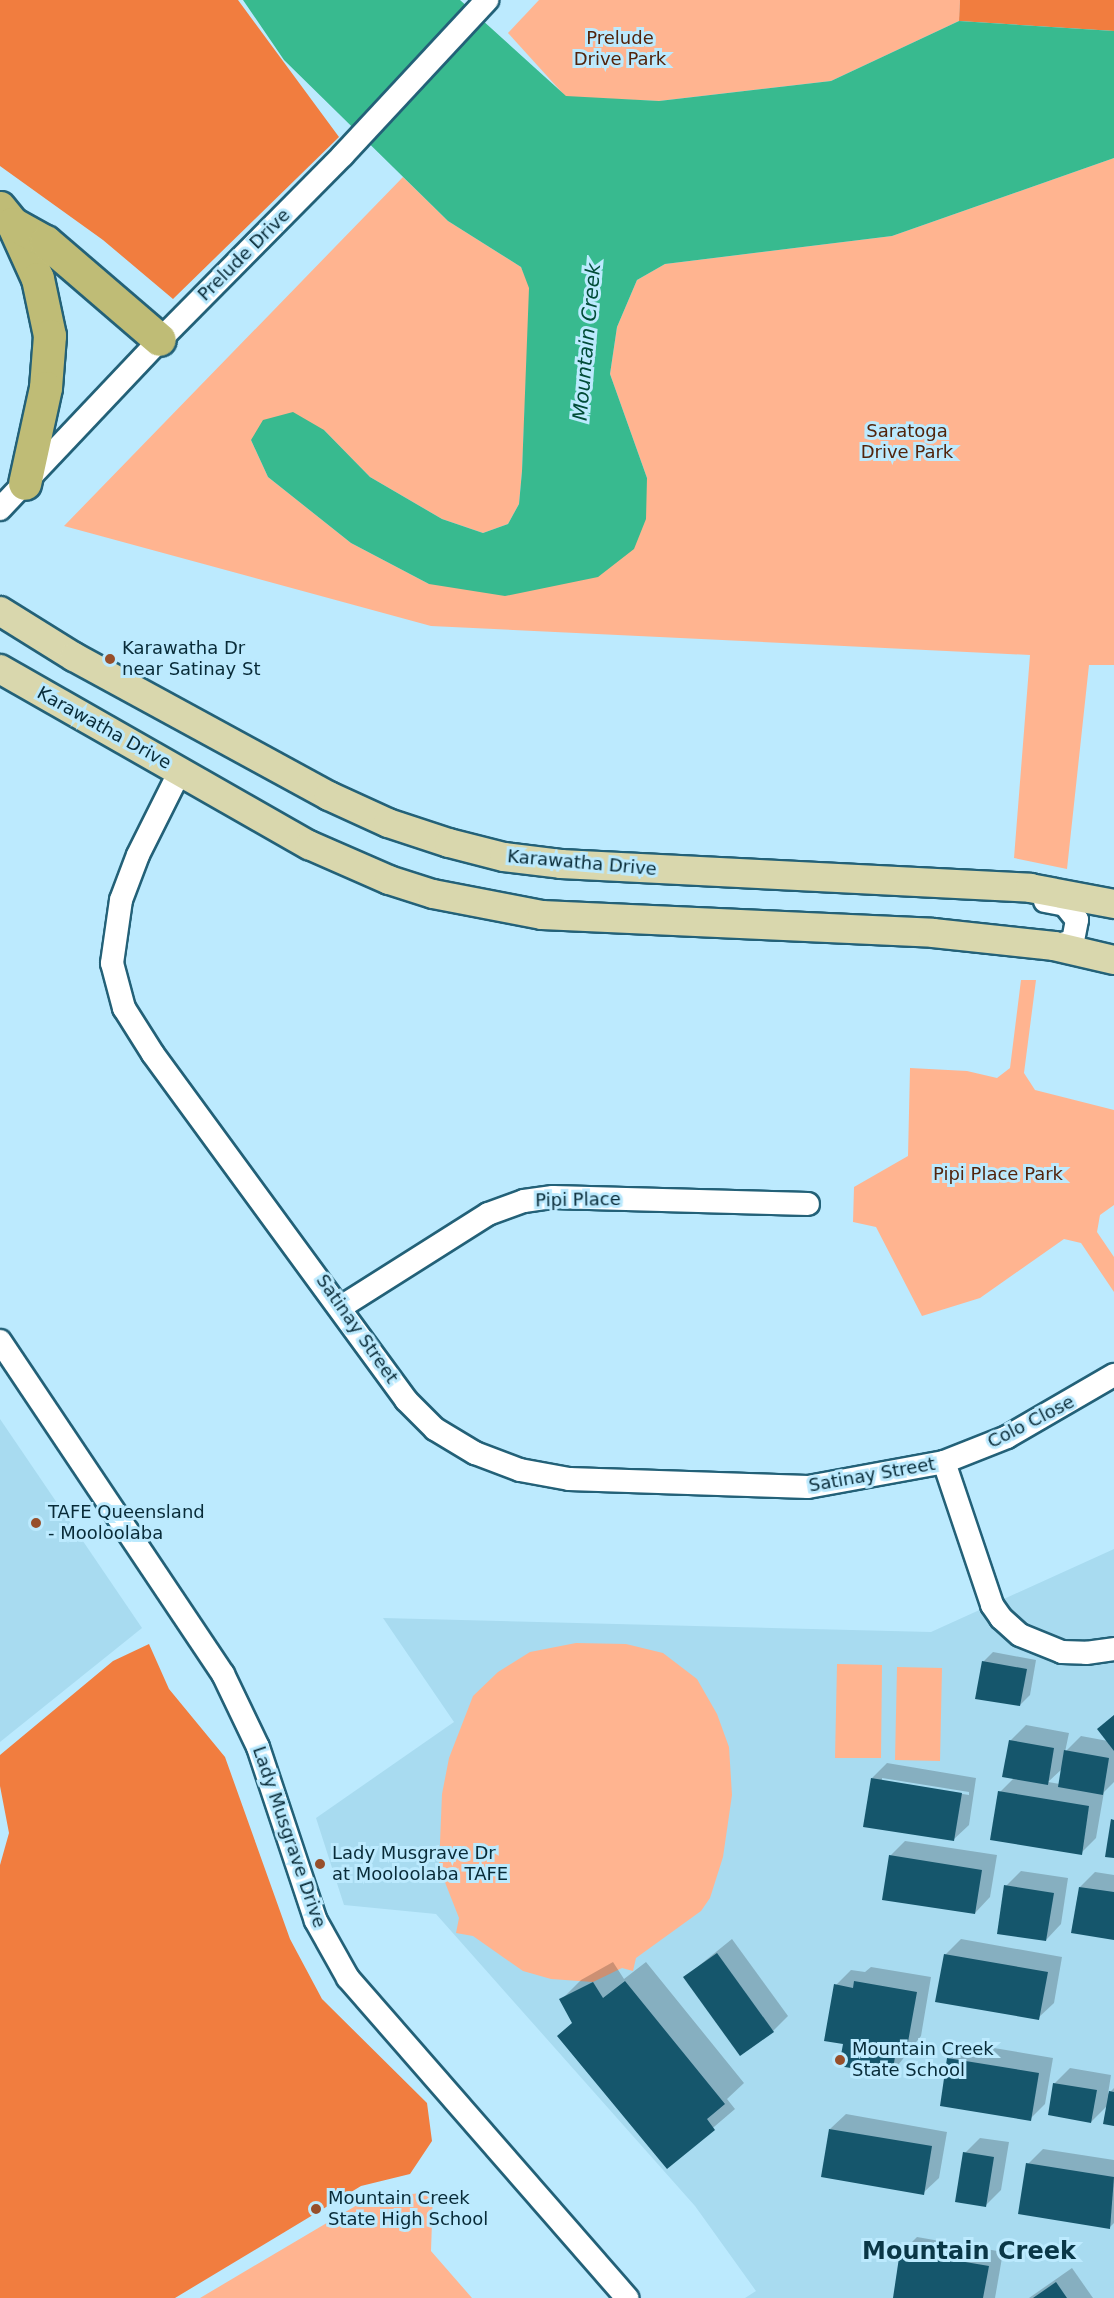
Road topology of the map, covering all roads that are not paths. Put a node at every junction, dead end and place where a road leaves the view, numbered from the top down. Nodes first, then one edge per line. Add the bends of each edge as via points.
1 (487, 0) edge
2 (7, 216) edge
3 (160, 340) junction
4 (25, 484) junction
5 (0, 509) edge
6 (0, 611) edge
7 (0, 669) edge
8 (180, 771) junction
9 (968, 884) junction
10 (1114, 904) edge
11 (1054, 946) junction
12 (1114, 960) edge
13 (808, 1204) dead end
14 (341, 1306) junction
15 (0, 1341) edge
16 (1114, 1375) edge
17 (944, 1462) junction
18 (1114, 1648) edge
19 (627, 2298) edge

1 - 3 street, Prelude Drive via 344,155
2 - 3 highway via 46,242
2 - 4 highway via 38,279 50,336 46,388
3 - 4 street, Prelude Drive
4 - 5 street, Prelude Drive
6 - 9 main road, Karawatha Drive via 74,657 329,796 388,823 449,843 504,857 561,864
7 - 8 main road, Karawatha Drive
8 - 11 main road, Karawatha Drive via 346,862 433,894 506,910 580,918 933,933
8 - 14 street, Satinay Street via 138,855 121,900 112,963 124,1008 153,1054
9 - 10 main road, Karawatha Drive via 1030,888
9 - 11 street via 1001,896 1065,905 1077,920 1076,934 1073,941
11 - 12 main road, Karawatha Drive
13 - 14 street, Pipi Place via 553,1197 524,1201 488,1214
14 - 17 street, Satinay Street via 406,1400 435,1429 475,1453 520,1470 569,1479 808,1487
15 - 19 street, Lady Musgrave Drive via 224,1674 258,1746 316,1921 348,1978
16 - 17 street, Colo Close via 1007,1437
17 - 18 street via 992,1605 1020,1635 1050,1648 1086,1653

